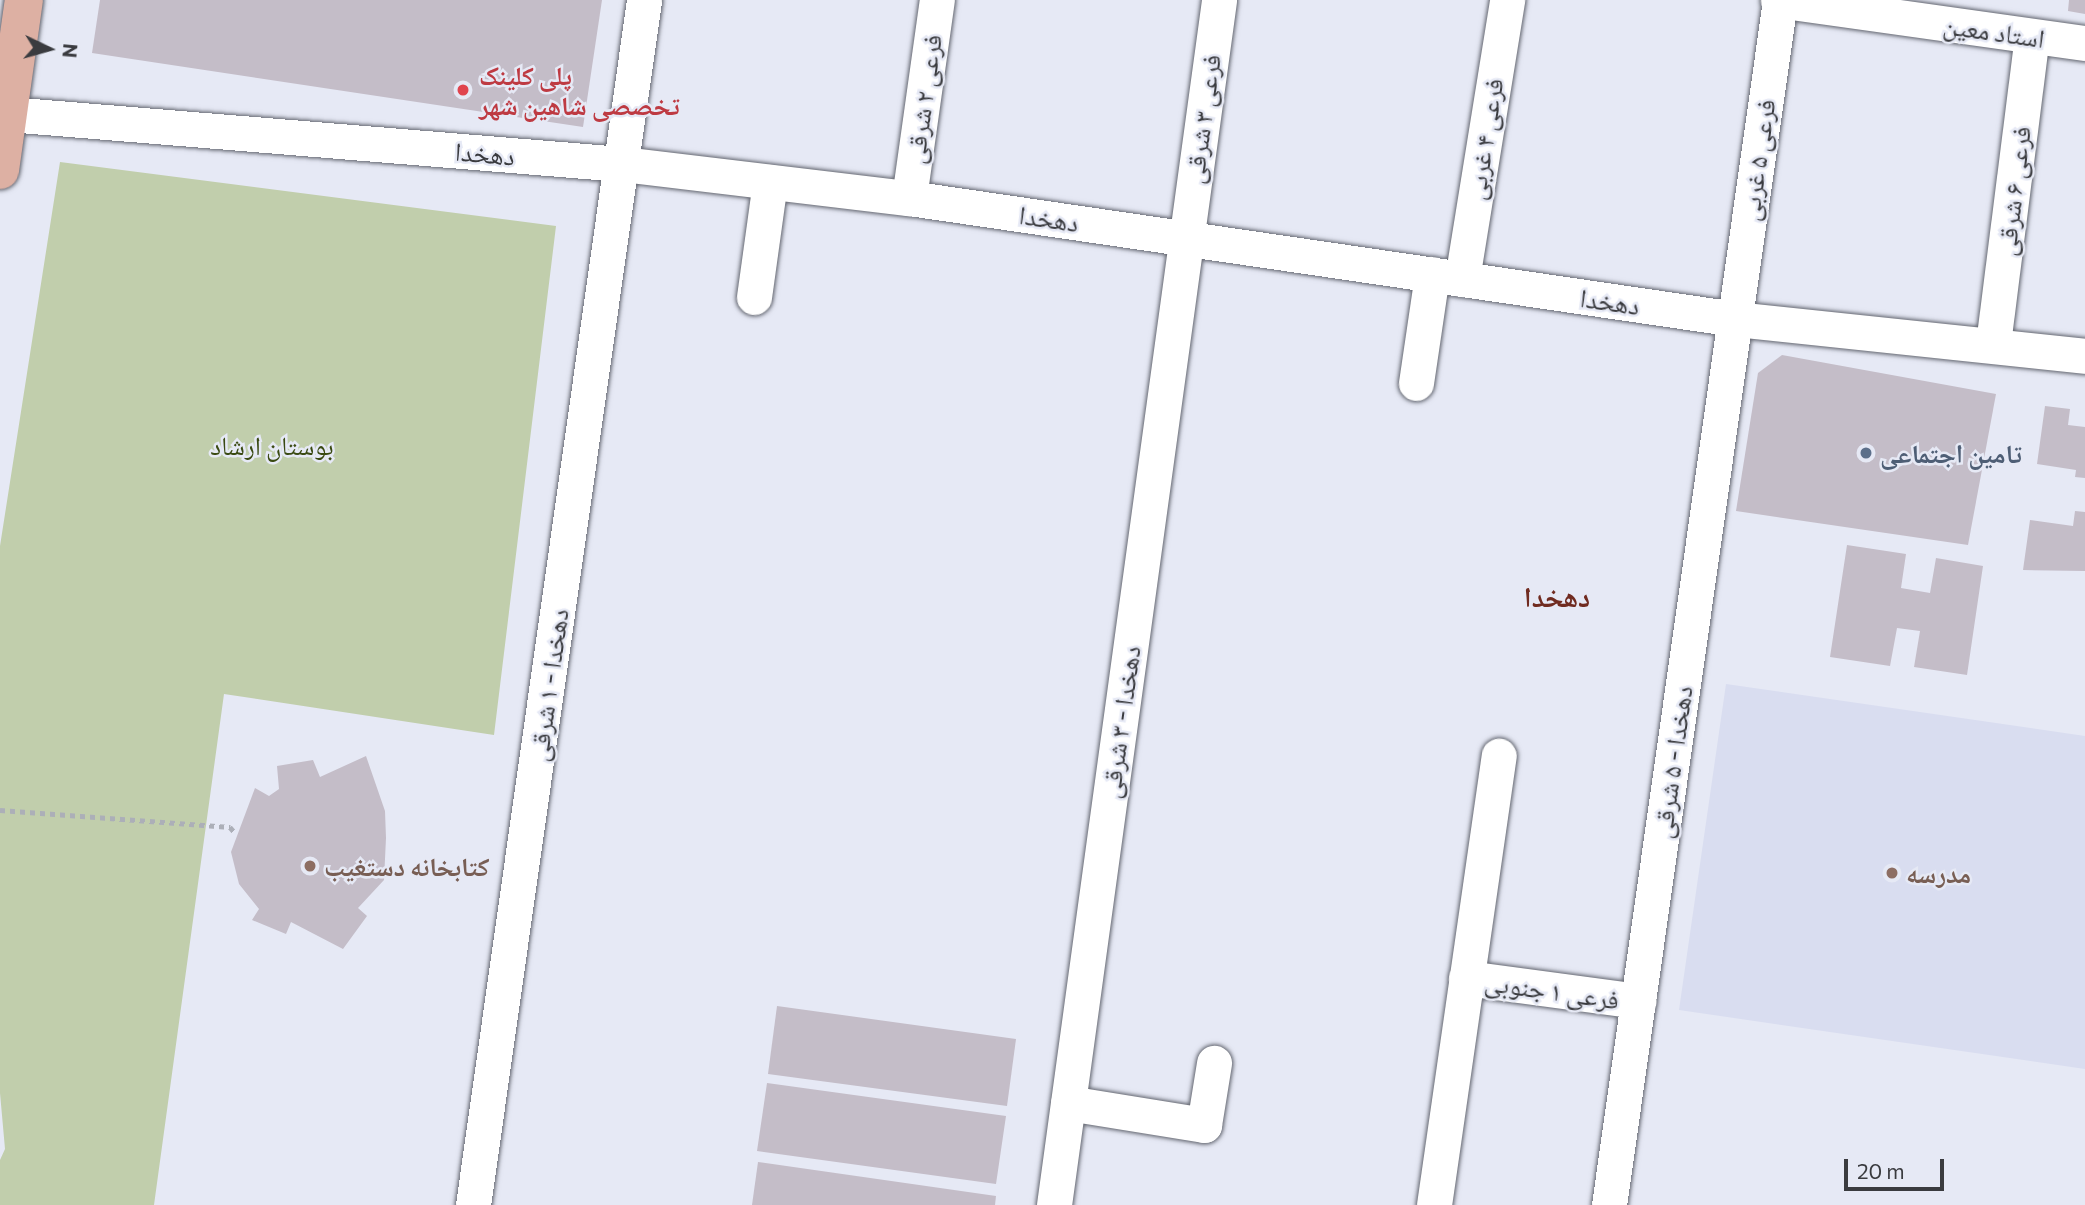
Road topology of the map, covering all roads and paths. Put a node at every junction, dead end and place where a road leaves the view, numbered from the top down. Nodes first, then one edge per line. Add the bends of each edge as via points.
1 (24, 0) edge
2 (644, 0) edge
3 (937, 0) edge
4 (1219, 0) edge
5 (1507, 0) edge
6 (1779, 0) edge
7 (2032, 37) junction
8 (2085, 43) edge
9 (8, 114) junction
10 (622, 164) junction
11 (0, 170) edge
12 (770, 182) junction
13 (909, 198) junction
14 (1185, 239) junction
15 (1447, 276) junction
16 (754, 297) dead end
17 (1735, 319) junction
18 (1993, 344) junction
19 (2085, 356) edge
20 (1416, 383) dead end
21 (1499, 756) dead end
22 (0, 810) edge
23 (236, 834) dead end
24 (1466, 978) junction
25 (1638, 1001) junction
26 (1214, 1063) dead end
27 (1068, 1103) junction
28 (473, 1205) edge
29 (1054, 1205) edge
30 (1434, 1205) edge
31 (1609, 1205) edge

1 - 9 main road
2 - 10 street, دهخدا - ۱ شرقی
3 - 13 street, فرعی ۲ شرقی
4 - 14 street, فرعی ۳ شرقی
5 - 15 street, فرعی ۴ غربی
6 - 7 street, استاد معین
6 - 17 street, فرعی ۵ غربی
7 - 8 street, استاد معین
7 - 18 street, فرعی ۶ شرقی
9 - 10 street, دهخدا
9 - 11 main road
10 - 12 street, دهخدا
10 - 28 street, دهخدا - ۱ شرقی
12 - 13 street, دهخدا
12 - 16 street
13 - 14 street, دهخدا
14 - 15 street, دهخدا
14 - 27 street, دهخدا - ۳ شرقی
15 - 17 street, دهخدا
15 - 20 street, فرعی ۴ غربی
17 - 18 street, دهخدا
17 - 25 street, دهخدا - ۵ شرقی
18 - 19 street, دهخدا
21 - 24 street
22 - 23 path via 230,827
24 - 25 street, فرعی ۱ جنوبی
24 - 30 street
25 - 31 street, دهخدا - ۵ شرقی
26 - 27 street via 1204,1125
27 - 29 street, دهخدا - ۳ شرقی

